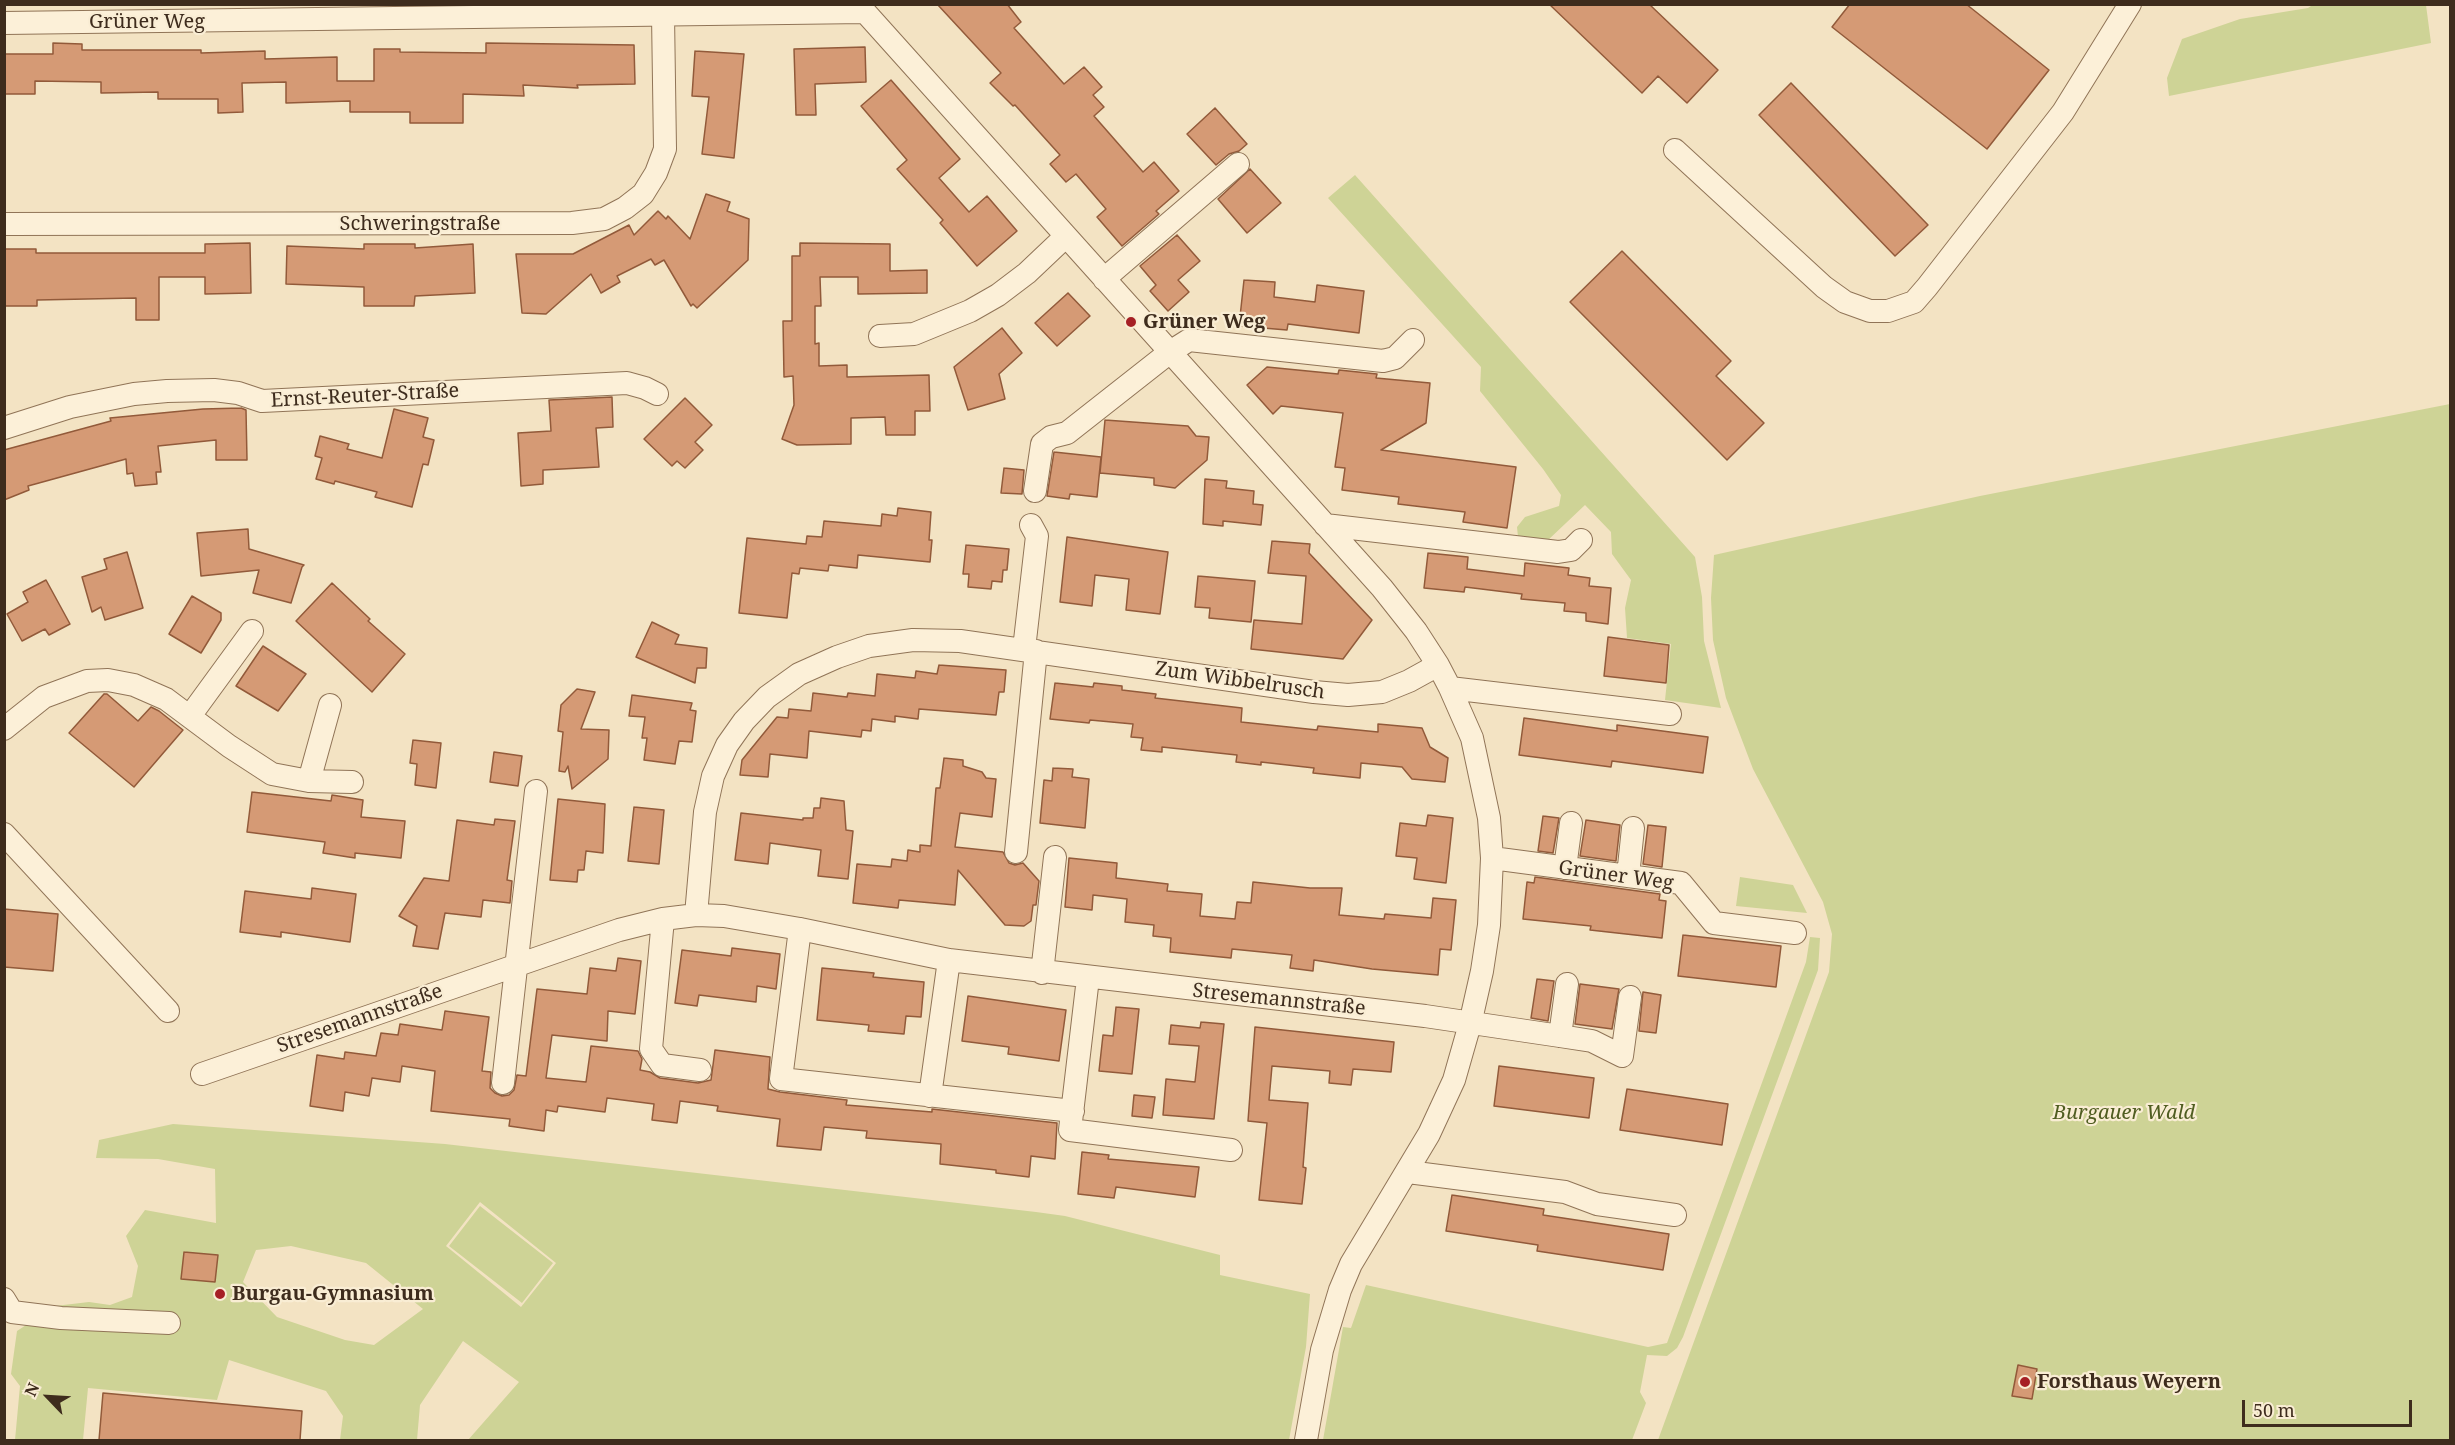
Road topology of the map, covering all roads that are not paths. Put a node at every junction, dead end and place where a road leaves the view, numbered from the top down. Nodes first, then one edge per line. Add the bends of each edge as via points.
1 (2130, 4) edge
2 (861, 8) edge
3 (79, 14) edge
4 (663, 15) junction
5 (4, 23) edge
6 (1675, 150) dead end
7 (1238, 164) dead end
8 (4, 224) edge
9 (1065, 237) junction
10 (1104, 279) junction
11 (880, 336) dead end
12 (1413, 340) dead end
13 (1170, 352) junction
14 (657, 394) dead end
15 (4, 428) edge
16 (1035, 490) dead end
17 (1031, 525) dead end
18 (1325, 525) junction
19 (1581, 540) dead end
20 (252, 630) dead end
21 (1030, 650) junction
22 (1438, 665) junction
23 (1450, 688) junction
24 (330, 705) dead end
25 (1670, 714) dead end
26 (190, 716) junction
27 (4, 729) edge
28 (309, 781) junction
29 (352, 782) dead end
30 (536, 791) dead end
31 (1570, 823) dead end
32 (1634, 828) dead end
33 (4, 834) edge
34 (1016, 852) dead end
35 (1055, 857) dead end
36 (1492, 858) junction
37 (1565, 868) junction
38 (1628, 876) junction
39 (696, 915) junction
40 (663, 919) junction
41 (800, 929) junction
42 (1794, 933) dead end
43 (949, 960) junction
44 (518, 964) junction
45 (1042, 973) junction
46 (1088, 978) junction
47 (1567, 984) dead end
48 (1630, 997) dead end
49 (168, 1011) dead end
50 (1470, 1024) junction
51 (1560, 1036) junction
52 (700, 1070) dead end
53 (201, 1074) dead end
54 (503, 1083) dead end
55 (930, 1096) junction
56 (1073, 1111) junction
57 (1231, 1150) dead end
58 (1407, 1172) junction
59 (1676, 1215) dead end
60 (4, 1299) edge
61 (169, 1323) dead end
62 (1306, 1440) edge

1 - 6 street via 2063,112 1927,287 1914,302 1888,311 1870,311 1845,302 1824,287
2 - 4 street, Grüner Weg
2 - 9 street, Grüner Weg
3 - 4 street, Grüner Weg
3 - 5 street, Grüner Weg
4 - 8 street, Schweringstraße via 665,149 643,194 604,219 561,224
7 - 10 street
9 - 10 street, Grüner Weg
9 - 11 street via 1027,273 970,311 914,334
10 - 13 street, Grüner Weg
12 - 13 street via 1395,358 1383,361 1189,340
13 - 16 street via 1067,433 1051,437 1040,447
13 - 18 street, Grüner Weg
14 - 15 street, Ernst-Reuter-Straße via 627,383 262,401 214,390 167,391 69,406
17 - 21 street via 1037,536
18 - 19 street via 1558,552 1571,549
18 - 22 street, Grüner Weg via 1382,588
20 - 26 street
21 - 22 street, Zum Wibbelrusch via 1348,695 1382,692
21 - 34 street
21 - 39 street, Zum Wibbelrusch via 960,641 914,640 870,645 799,674 767,697 727,745 713,776 705,812
22 - 23 street, Grüner Weg
23 - 25 street
23 - 36 street, Grüner Weg via 1472,738 1489,818
24 - 28 street
26 - 27 street via 142,687 108,680 87,681 44,697
26 - 28 street via 272,774
28 - 29 street
30 - 44 street
31 - 37 street
32 - 38 street
33 - 49 street
35 - 45 street
36 - 37 street, Grüner Weg
36 - 50 street, Grüner Weg via 1489,925
37 - 38 street, Grüner Weg
38 - 42 street, Grüner Weg via 1681,883 1714,923
39 - 40 street, Stresemannstraße
39 - 41 street, Stresemannstraße
40 - 44 street, Stresemannstraße
40 - 52 street via 651,1049 662,1065
41 - 43 street, Stresemannstraße
41 - 55 street via 781,1078
43 - 45 street, Stresemannstraße
43 - 55 street
44 - 53 street, Stresemannstraße
44 - 54 street
45 - 46 street, Stresemannstraße
46 - 50 street, Stresemannstraße
46 - 56 street
47 - 51 street
48 - 51 street via 1622,1056 1592,1041
50 - 51 street
50 - 58 street, Grüner Weg via 1454,1080
55 - 56 street
56 - 57 street via 1070,1130
58 - 59 street via 1565,1192 1597,1204
58 - 62 street, Grüner Weg via 1351,1264 1322,1350
60 - 61 street via 12,1312

